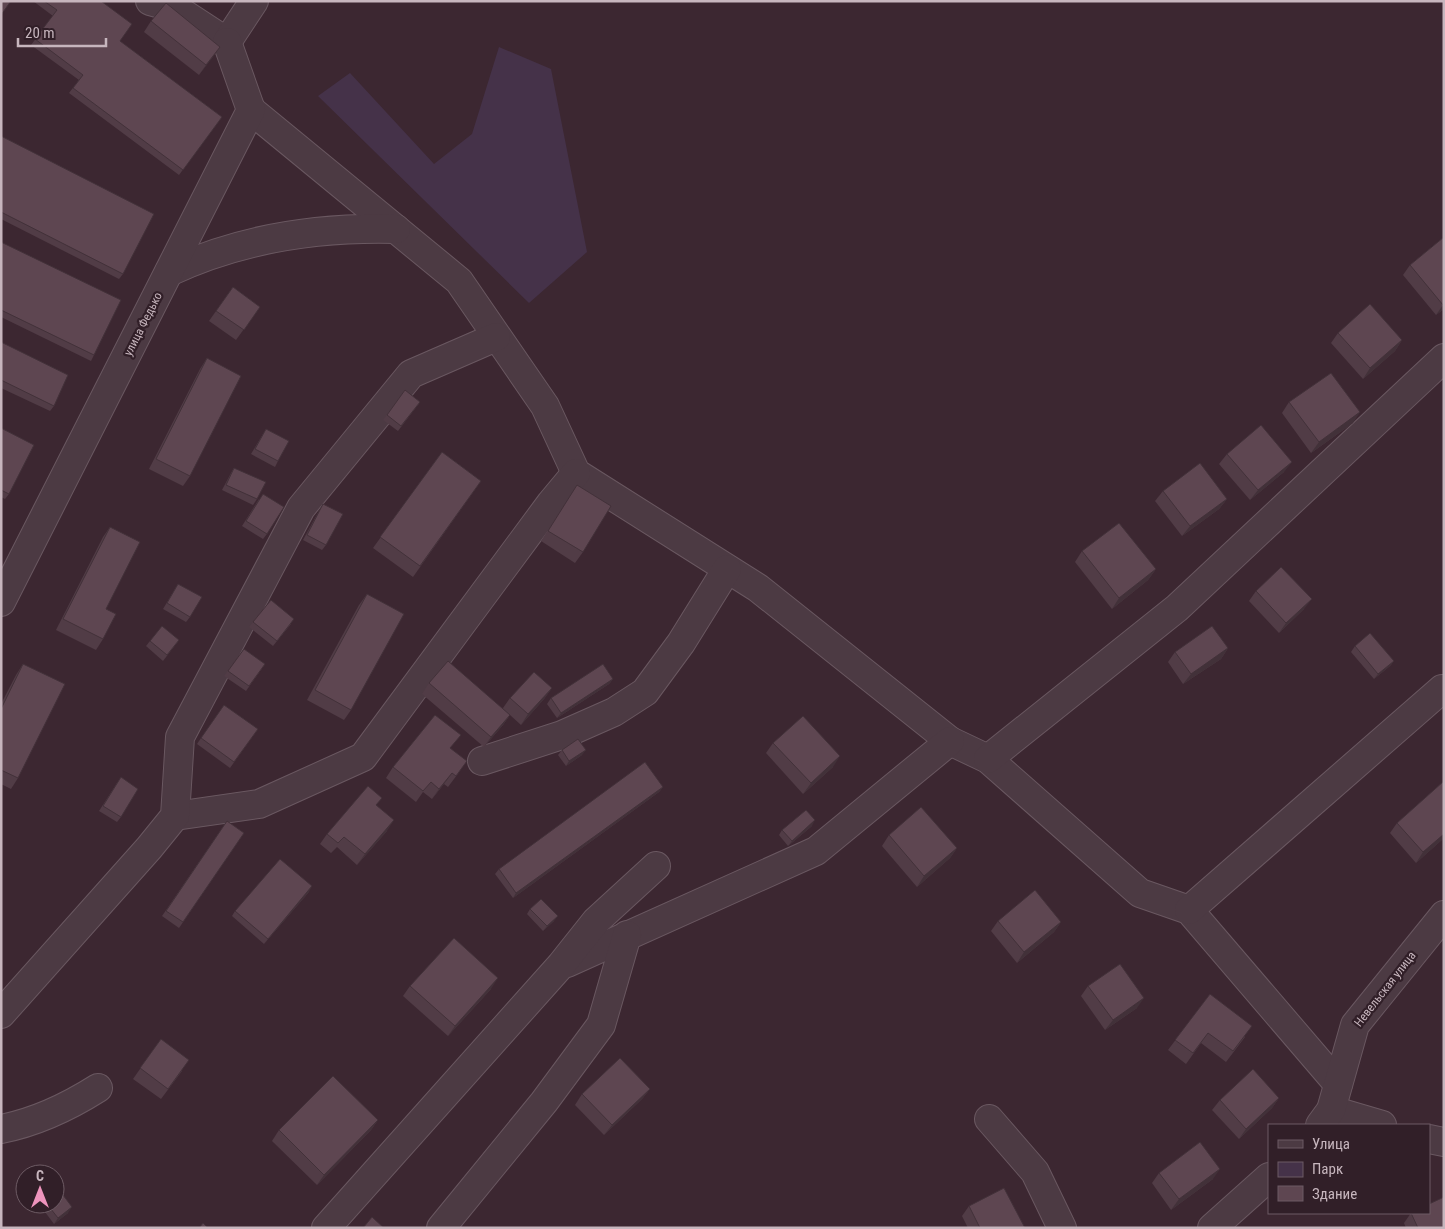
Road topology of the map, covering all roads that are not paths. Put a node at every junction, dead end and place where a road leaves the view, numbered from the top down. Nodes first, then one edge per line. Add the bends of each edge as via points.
1 (150, 1) edge
2 (254, 1) edge
3 (227, 42) junction
4 (251, 110) junction
5 (396, 229) junction
6 (169, 272) junction
7 (496, 337) junction
8 (1444, 358) edge
9 (576, 473) junction
10 (728, 569) junction
11 (1, 602) edge
12 (1442, 689) dead end
13 (950, 741) junction
14 (988, 759) junction
15 (482, 761) dead end
16 (175, 816) junction
17 (656, 866) dead end
18 (1189, 910) junction
19 (1444, 915) edge
20 (626, 935) junction
21 (561, 965) junction
22 (1, 1014) edge
23 (1338, 1084) junction
24 (98, 1088) dead end
25 (1325, 1118) edge
26 (989, 1119) dead end
27 (1374, 1124) edge
28 (1, 1129) edge
29 (1430, 1139) edge
30 (1444, 1142) edge
31 (1268, 1178) edge
32 (326, 1228) edge
33 (440, 1228) edge
34 (1062, 1228) edge
35 (1212, 1228) edge

1 - 3 street via 175,8
2 - 3 street
3 - 4 street
4 - 5 street
4 - 6 street, улица Федько
5 - 6 street via 348,228 300,233 197,258
5 - 7 street via 459,280
6 - 11 street, улица Федько
7 - 9 street via 545,406
7 - 16 street via 410,374 301,508 180,737
8 - 14 street via 1177,608
9 - 10 street
9 - 16 street via 363,757 260,804
10 - 13 street via 758,588
10 - 15 street via 681,644 645,692 614,712 562,735
12 - 18 street
13 - 14 street
13 - 20 street via 816,851
14 - 18 street via 1140,893
16 - 22 street
17 - 21 street via 596,921
18 - 23 street
19 - 23 street, Невельская улица via 1354,1025
20 - 21 street
20 - 33 street via 601,1026 544,1102
21 - 32 street
23 - 25 street, Невельская улица
24 - 28 street via 41,1118
25 - 27 street
26 - 34 street via 1035,1172
29 - 30 street
31 - 35 street

